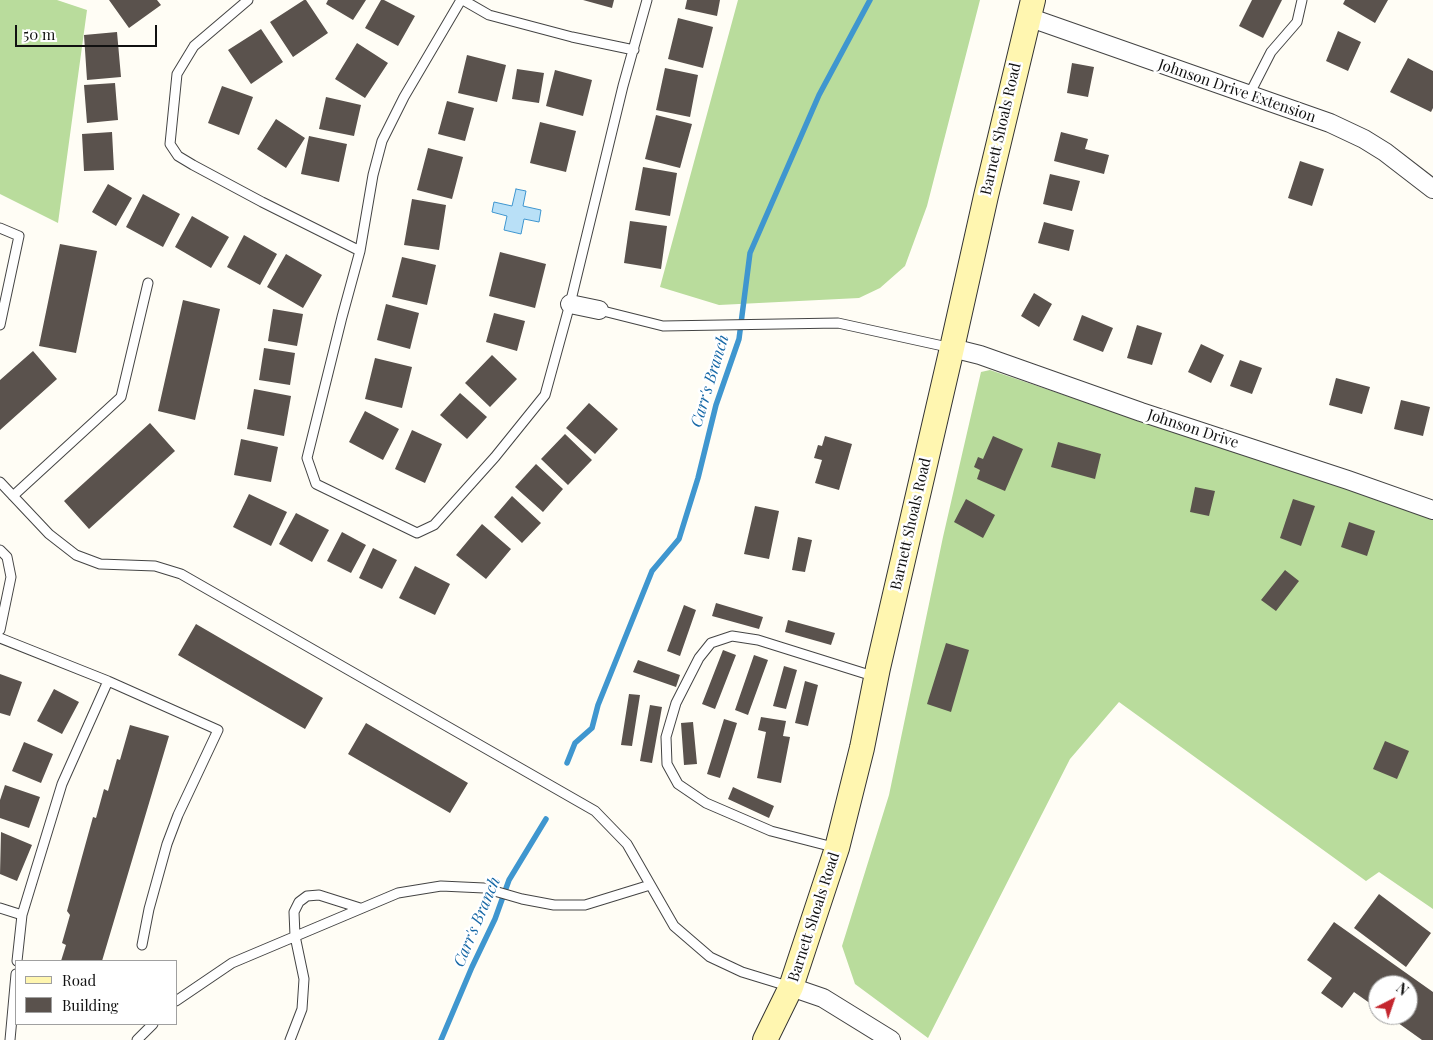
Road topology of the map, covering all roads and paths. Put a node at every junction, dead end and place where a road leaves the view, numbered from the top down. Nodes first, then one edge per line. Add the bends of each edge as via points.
1 (248, 0) edge
2 (462, 0) edge
3 (646, 0) edge
4 (1302, 0) edge
5 (1030, 9) edge
6 (634, 50) junction
7 (1249, 95) junction
8 (1433, 189) edge
9 (0, 228) edge
10 (360, 251) junction
11 (148, 283) dead end
12 (570, 304) junction
13 (599, 310) joint
14 (0, 325) edge
15 (952, 348) junction
16 (0, 482) edge
17 (13, 496) junction
18 (1433, 510) edge
19 (0, 550) edge
20 (0, 630) edge
21 (0, 638) edge
22 (876, 677) junction
23 (108, 681) junction
24 (837, 848) junction
25 (650, 885) junction
26 (0, 908) edge
27 (360, 908) junction
28 (22, 915) junction
29 (295, 936) junction
30 (142, 945) dead end
31 (18, 960) edge
32 (15, 985) edge
33 (791, 987) junction
34 (178, 1000) edge
35 (152, 1025) edge
36 (10, 1040) edge
37 (137, 1040) edge
38 (290, 1040) edge
39 (765, 1040) edge
40 (891, 1040) edge

1 - 10 lane via 194,46 177,74 170,144 178,156 193,165
2 - 6 lane via 489,15
2 - 10 lane via 404,97 382,141
3 - 6 lane
4 - 7 lane via 1297,22 1271,52
5 - 7 street, Johnson Drive Extension
5 - 15 main road, Barnett Shoals Road
6 - 12 lane
7 - 8 street, Johnson Drive Extension via 1302,112 1364,139
9 - 14 lane via 19,236
10 - 12 lane via 307,458 316,484 417,533 434,525 545,395
11 - 17 lane via 121,397
12 - 13 street
13 - 15 lane via 662,326 838,323
15 - 18 street, Johnson Drive
15 - 22 main road, Barnett Shoals Road
16 - 17 lane
17 - 25 lane via 49,534 76,555 100,564 155,566 181,574 594,811 627,844
19 - 20 lane via 7,558 12,577
21 - 23 lane
22 - 24 main road, Barnett Shoals Road
22 - 24 lane via 758,640 732,636 711,643 699,658 676,703 666,737 667,764 678,784 706,803 771,831
23 - 28 lane via 62,784
23 - 30 lane via 218,730 178,815 149,909
24 - 33 main road, Barnett Shoals Road
25 - 27 lane via 586,905 554,905 484,888 441,886 398,893
25 - 33 lane via 674,926 710,957 742,972
26 - 28 lane
27 - 29 lane
27 - 29 lane via 320,895 307,896 294,912
28 - 31 lane
29 - 34 lane via 232,963
29 - 38 lane via 304,979 302,1009
32 - 36 lane
33 - 39 main road, Barnett Shoals Road
33 - 40 street via 823,998
35 - 37 lane

